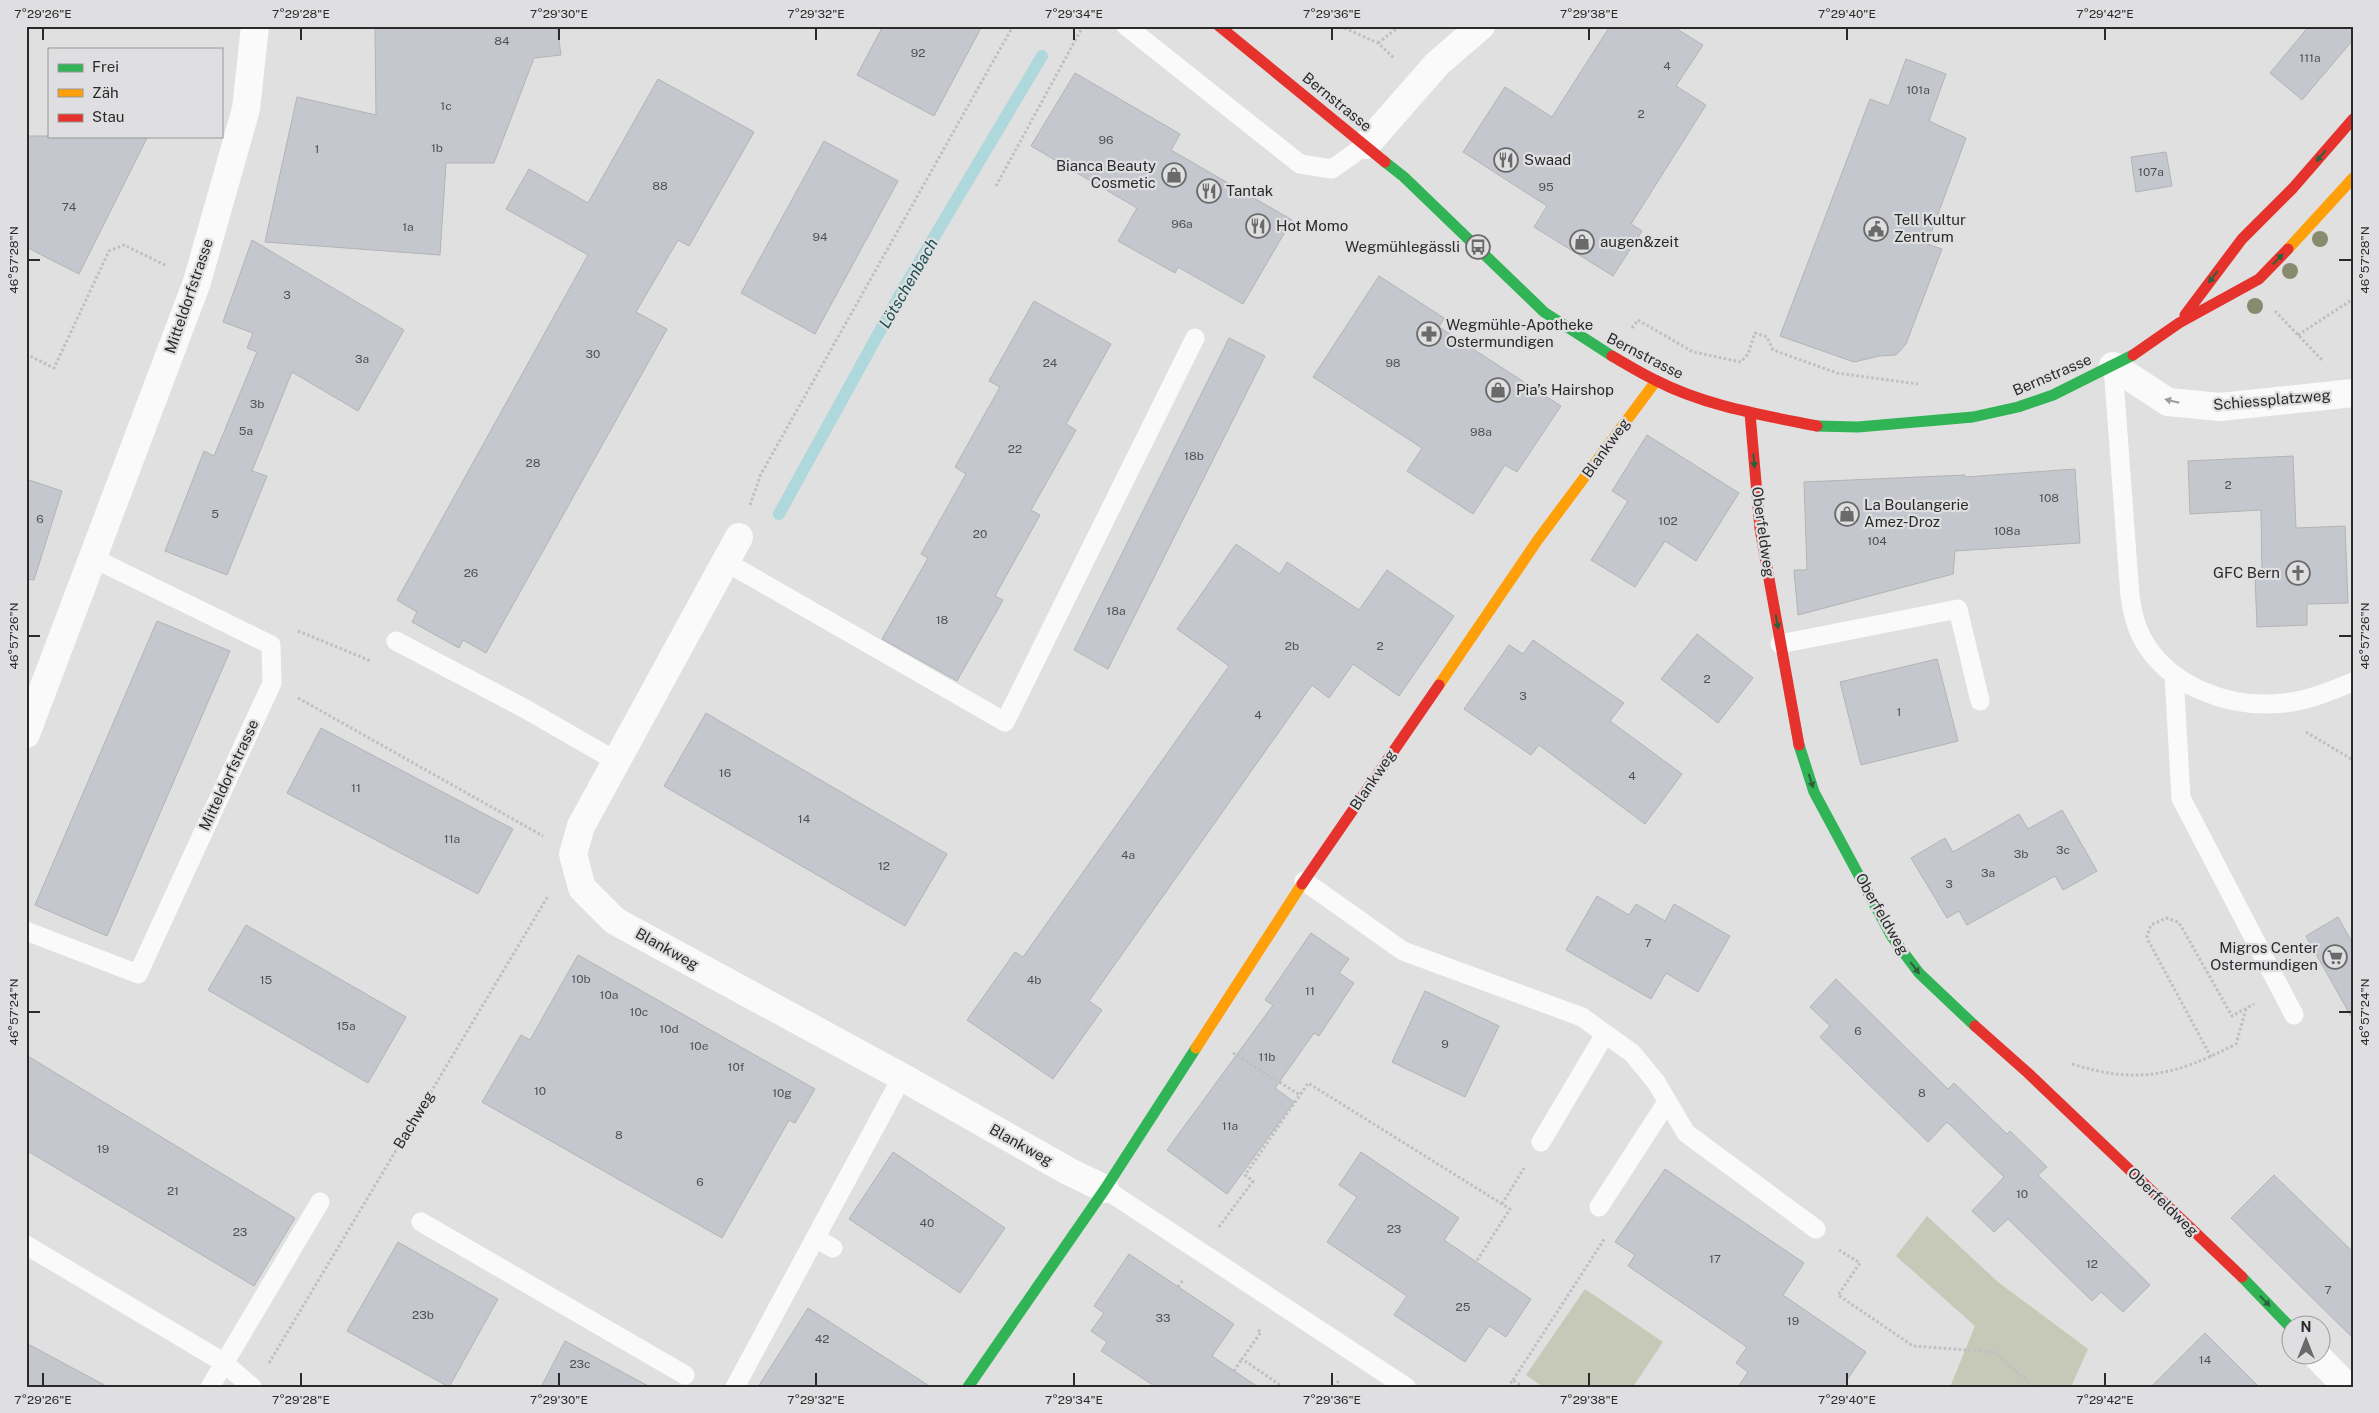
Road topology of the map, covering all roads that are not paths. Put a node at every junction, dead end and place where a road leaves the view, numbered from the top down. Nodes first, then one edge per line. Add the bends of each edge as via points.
1 (254, 26) edge
2 (1126, 26) edge
3 (1219, 26) edge
4 (1480, 26) edge
5 (2353, 119) edge
6 (1366, 145) junction
7 (2353, 178) edge
8 (2179, 322) junction
9 (1195, 338) dead end
10 (2113, 366) junction
11 (1656, 381) junction
12 (2353, 393) edge
13 (1750, 413) junction
14 (739, 537) road end
15 (93, 558) junction
16 (726, 562) junction
17 (396, 641) dead end
18 (1780, 644) junction
19 (2174, 676) junction
20 (2353, 682) edge
21 (1980, 700) dead end
22 (26, 734) edge
23 (616, 761) junction
24 (1304, 881) junction
25 (26, 931) edge
26 (2294, 1015) dead end
27 (1605, 1034) junction
28 (902, 1077) junction
29 (1667, 1102) junction
30 (1541, 1142) road end
31 (1105, 1189) junction
32 (320, 1202) dead end
33 (1599, 1207) dead end
34 (421, 1222) dead end
35 (1816, 1229) road end
36 (815, 1238) junction
37 (26, 1245) edge
38 (833, 1248) dead end
39 (2282, 1319) edge
40 (224, 1362) junction
41 (2327, 1366) edge
42 (685, 1375) dead end
43 (210, 1387) edge
44 (252, 1387) edge
45 (735, 1387) edge
46 (968, 1387) edge
47 (1406, 1387) edge
48 (2347, 1387) edge

1 - 15 street, Mitteldorfstrasse via 246,109 196,282
2 - 6 lane via 1300,164 1332,170
3 - 6 street, Bernstrasse
4 - 6 street via 1420,83
5 -> 8 street, Bernstrasse via 2294,188 2242,239
6 - 11 street, Bernstrasse via 1404,177 1544,312 1612,357
8 -> 7 street, Bernstrasse via 2259,278
8 - 10 street, Bernstrasse
9 - 16 lane via 1005,722
12 -> 10 street, Schiessplatzweg via 2220,406 2168,402
10 - 13 street, Bernstrasse via 2053,395 1972,417 1858,427 1818,426
10 - 19 lane via 2129,589 2134,616 2151,652
11 - 13 street, Bernstrasse
11 - 24 street, Blankweg via 1538,541
13 -> 18 street, Oberfeldweg via 1760,529
14 - 16 street
15 - 22 street, Mitteldorfstrasse
15 - 25 lane, Mitteldorfstrasse via 271,645 272,683 138,974
16 - 23 street
17 - 23 lane
18 - 21 lane via 1958,609
18 -> 39 street, Oberfeldweg via 1798,740 1814,792 1892,937 1937,992 2028,1073
19 - 20 lane via 2215,696 2261,705 2306,699
19 - 26 lane via 2181,798
23 - 28 street, Blankweg via 581,826 573,854 582,888 615,921
24 - 27 lane via 1403,951 1582,1017
24 - 31 street, Blankweg
27 - 29 lane via 1632,1053 1656,1082
27 - 30 lane
28 - 31 street, Blankweg
28 - 36 lane
29 - 33 lane
29 - 35 lane via 1686,1133
31 - 46 street, Blankweg
31 - 47 lane
32 - 40 lane
34 - 42 lane
36 - 38 lane
36 - 45 lane
37 - 40 lane
40 - 43 lane
40 - 44 lane
41 - 48 street

